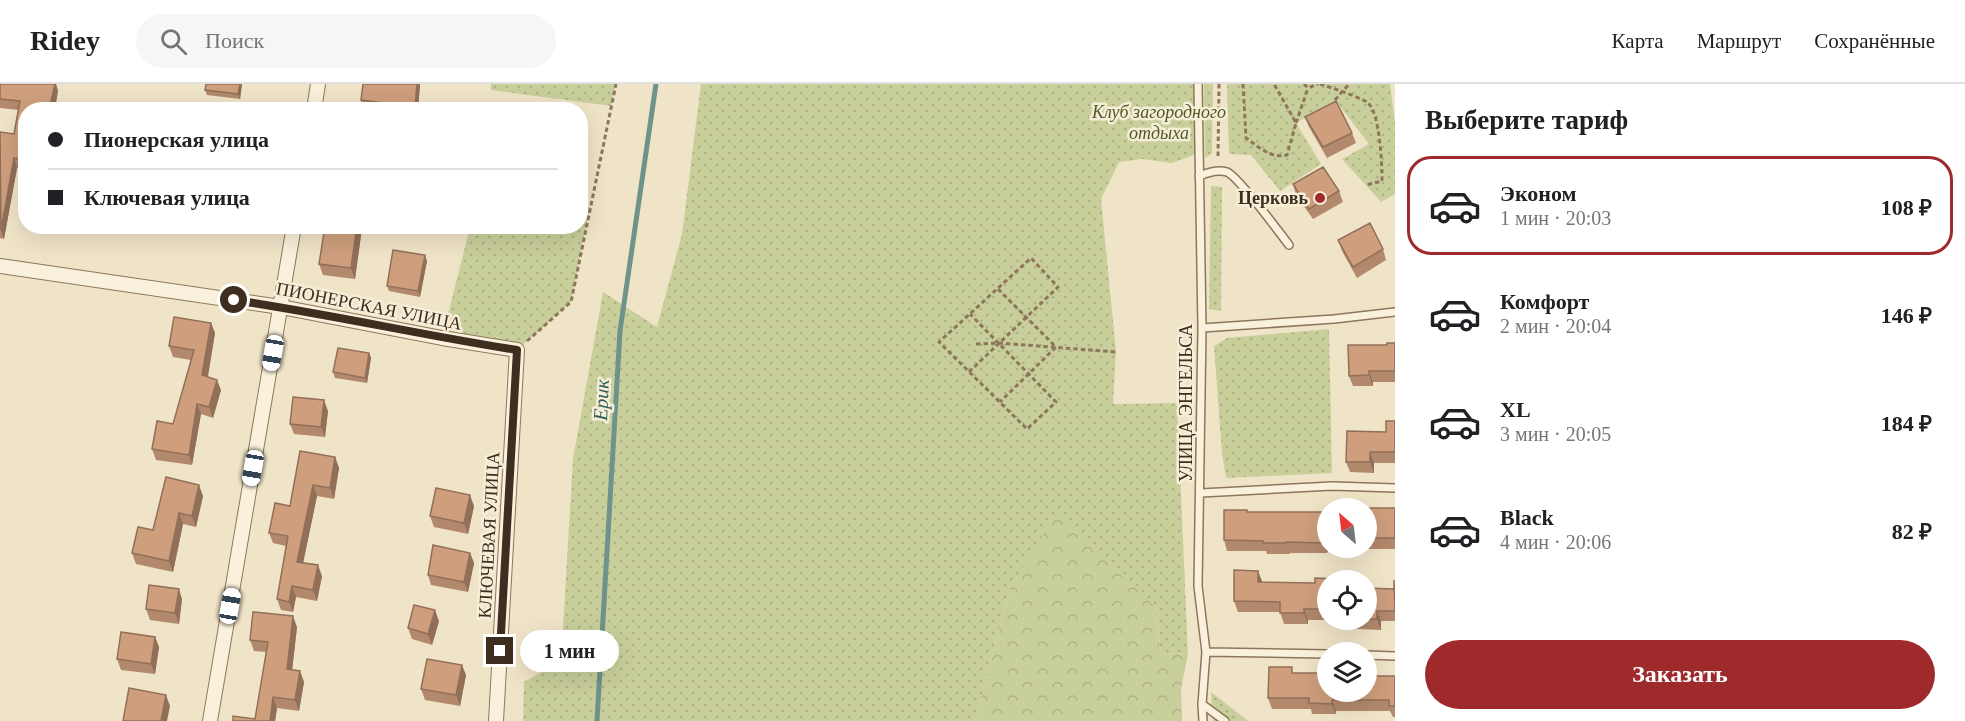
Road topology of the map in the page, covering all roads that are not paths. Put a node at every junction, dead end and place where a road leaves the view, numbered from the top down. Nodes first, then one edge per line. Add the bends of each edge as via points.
1 (318, 84) edge
2 (1198, 84) edge
3 (315, 102) edge
4 (1199, 176) junction
5 (293, 234) edge
6 (1289, 245) dead end
7 (0, 266) edge
8 (281, 307) junction
9 (1395, 312) edge
10 (1202, 328) junction
11 (517, 350) joint
12 (1395, 488) edge
13 (1201, 493) junction
14 (1206, 652) junction
15 (1317, 654) edge
16 (1377, 655) edge
17 (1395, 656) edge
18 (1202, 704) junction
19 (210, 721) edge
20 (496, 721) edge
21 (1203, 721) edge
22 (1225, 721) edge

1 - 3 street
2 - 4 lane, УЛИЦА ЭНГЕЛЬСА
4 - 6 lane via 1218,170 1229,172
4 - 10 lane, УЛИЦА ЭНГЕЛЬСА
5 - 8 street
7 - 8 street, ПИОНЕРСКАЯ УЛИЦА
8 - 11 street, ПИОНЕРСКАЯ УЛИЦА
8 - 19 street
9 - 10 lane
10 - 13 lane, УЛИЦА ЭНГЕЛЬСА
11 - 20 street, КЛЮЧЕВАЯ УЛИЦА
12 - 13 lane via 1332,486
13 - 14 lane, УЛИЦА ЭНГЕЛЬСА via 1198,586
14 - 15 lane
14 - 18 lane, УЛИЦА ЭНГЕЛЬСА
16 - 17 lane
18 - 21 lane, УЛИЦА ЭНГЕЛЬСА
18 - 22 lane

